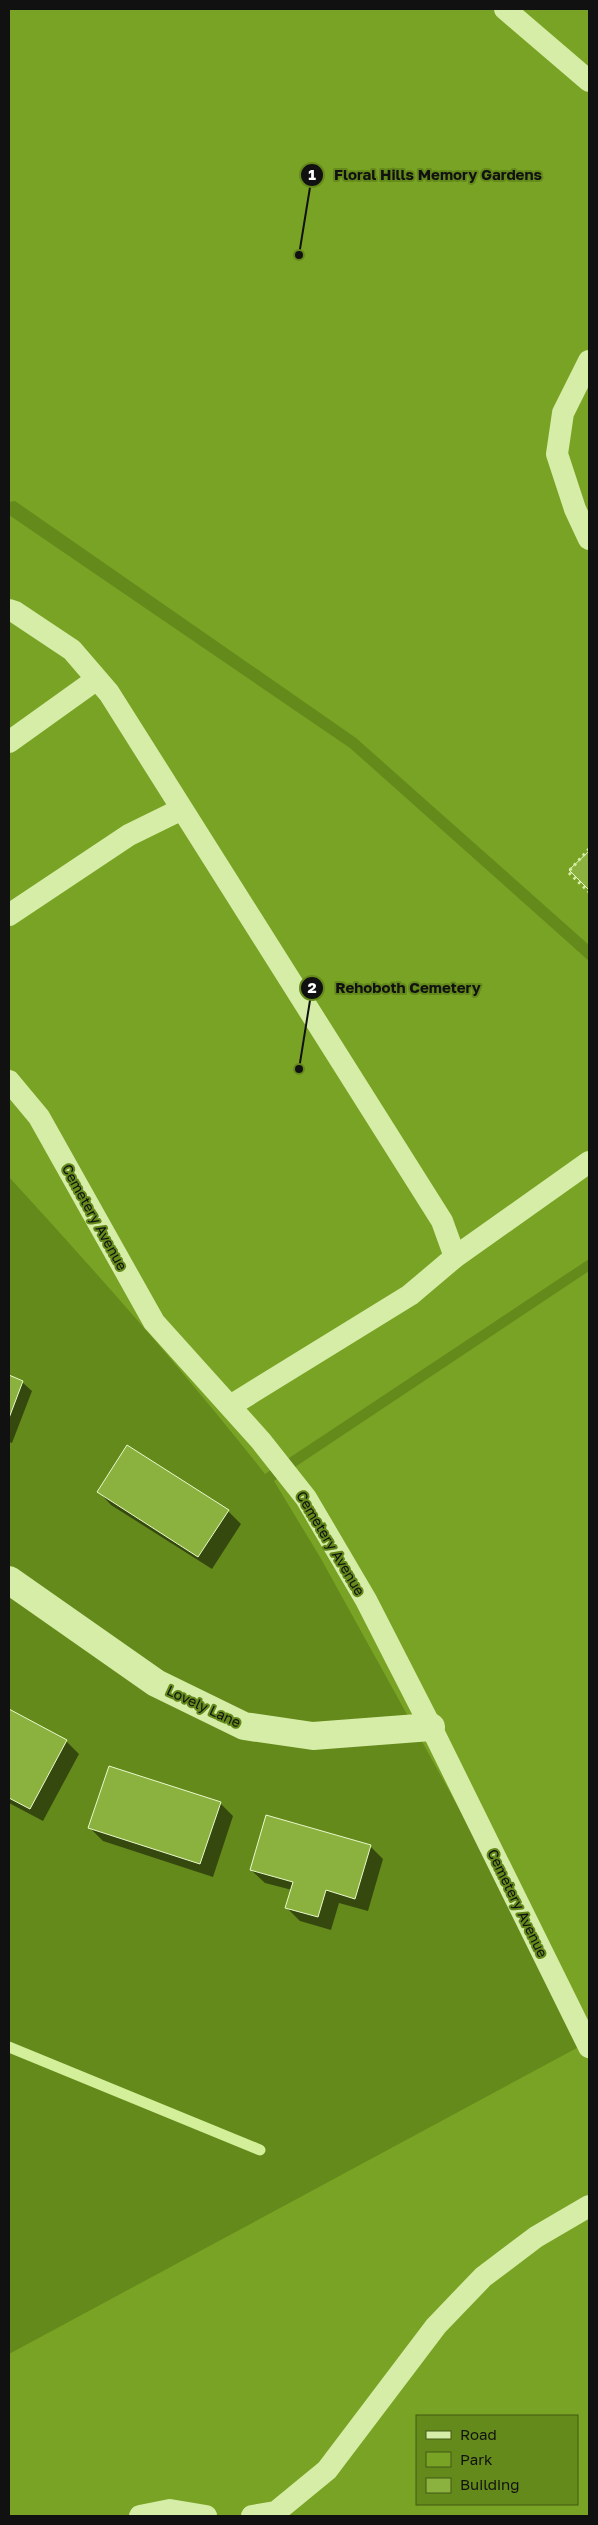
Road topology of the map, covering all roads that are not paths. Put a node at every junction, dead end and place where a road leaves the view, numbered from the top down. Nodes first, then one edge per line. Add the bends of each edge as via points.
1 (505, 9) edge
2 (589, 81) edge
3 (589, 361) edge
4 (589, 539) edge
5 (9, 610) edge
6 (97, 679) junction
7 (9, 742) edge
8 (182, 809) junction
9 (9, 915) edge
10 (9, 1081) edge
11 (589, 1162) edge
12 (455, 1257) junction
13 (230, 1406) junction
14 (9, 1580) edge
15 (432, 1727) junction
16 (589, 2047) edge
17 (589, 2206) edge
18 (273, 2514) edge
19 (140, 2516) edge
20 (206, 2516) edge
21 (252, 2516) edge

1 - 2 lane
3 - 4 lane via 563,413 557,454 574,509
5 - 6 lane via 72,650
6 - 7 lane
6 - 8 lane
8 - 9 lane via 129,835
8 - 12 lane via 442,1221
10 - 13 lane, Cemetery Avenue via 39,1117 154,1322
11 - 12 lane
12 - 13 lane via 410,1295
13 - 15 lane, Cemetery Avenue via 306,1498 366,1600
14 - 15 street, Lovely Lane via 156,1683 244,1726 313,1736
15 - 16 lane, Cemetery Avenue
17 - 18 lane via 536,2237 483,2277 436,2326 327,2470
18 - 21 lane
19 - 20 lane via 170,2510

